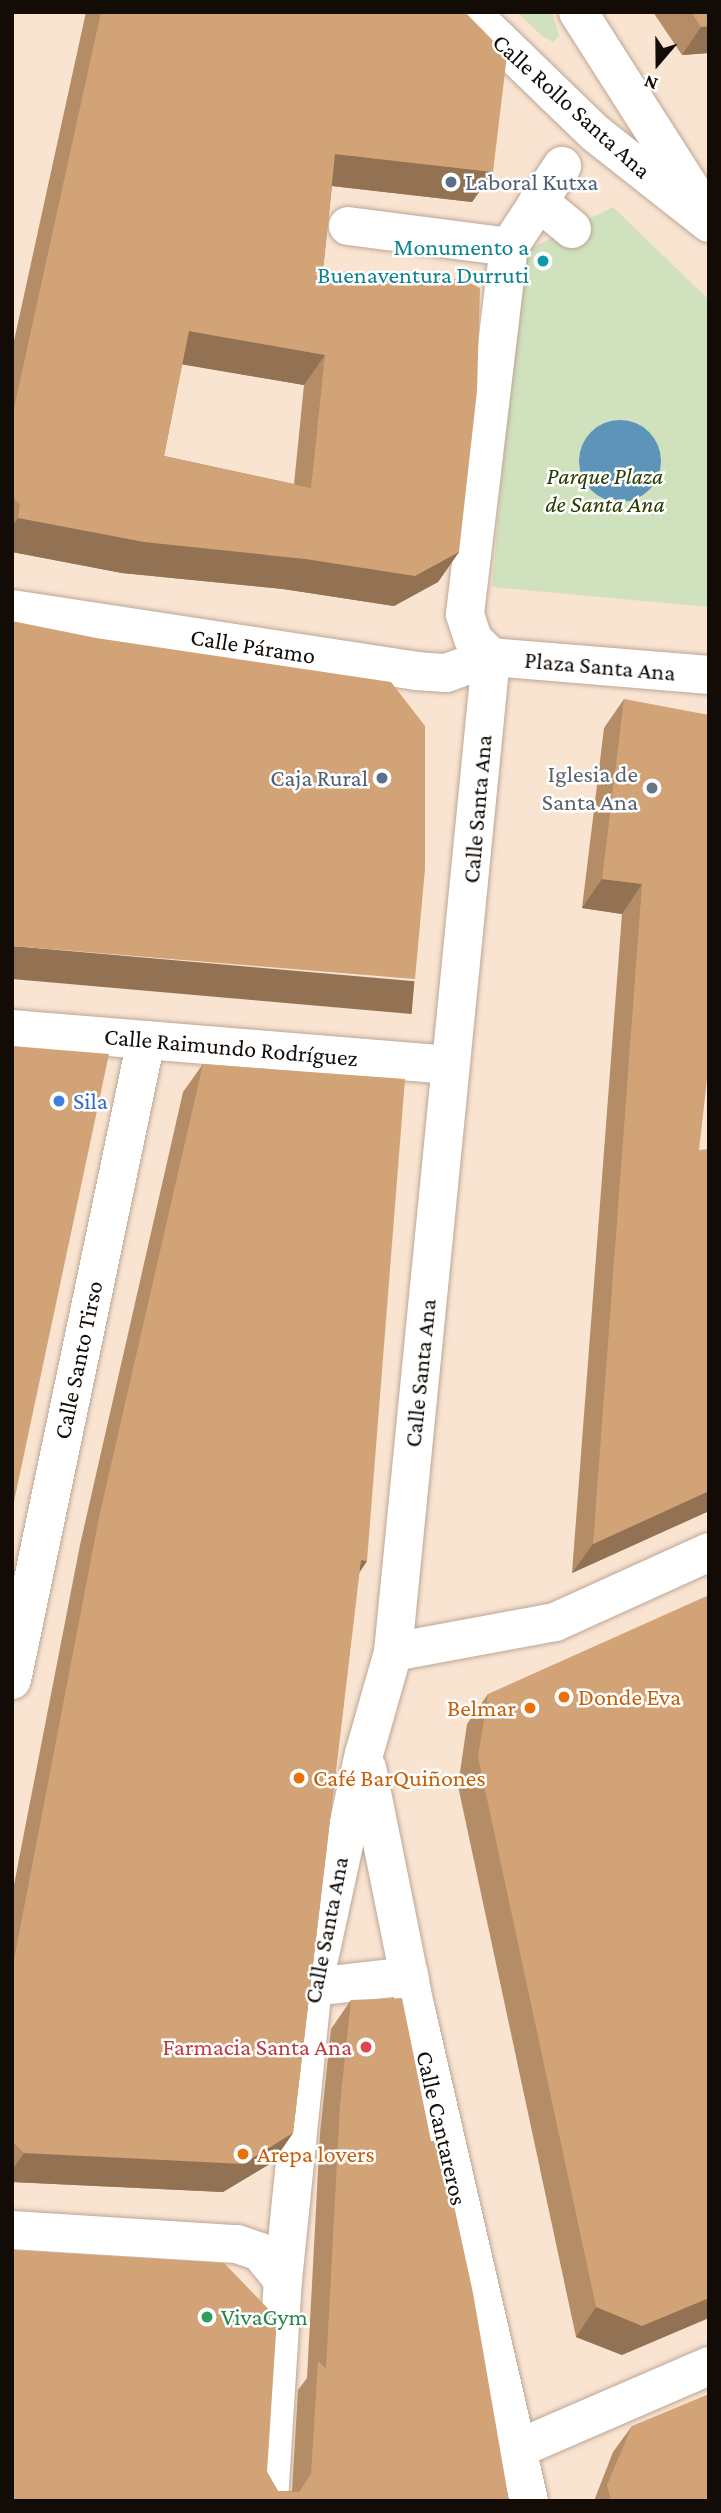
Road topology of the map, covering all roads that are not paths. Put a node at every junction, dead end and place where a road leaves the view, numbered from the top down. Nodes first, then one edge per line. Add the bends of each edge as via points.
1 (470, 12) edge
2 (578, 12) edge
3 (562, 166) dead end
4 (538, 201) junction
5 (709, 218) edge
6 (709, 223) edge
7 (348, 226) dead end
8 (572, 229) dead end
9 (509, 247) junction
10 (12, 609) edge
11 (491, 657) junction
12 (709, 675) edge
13 (12, 1029) edge
14 (146, 1040) junction
15 (450, 1065) junction
16 (709, 1552) edge
17 (394, 1652) junction
18 (12, 1680) edge
19 (364, 1754) junction
20 (409, 1976) junction
21 (313, 1987) junction
22 (12, 2230) edge
23 (283, 2280) junction
24 (709, 2366) edge
25 (515, 2450) junction
26 (269, 2501) edge
27 (529, 2501) edge

1 - 6 street, Calle Rollo Santa Ana via 595,133
2 - 5 street
3 - 4 street
4 - 8 street
4 - 9 street
7 - 9 street
9 - 11 street via 465,614 473,639
10 - 11 street, Calle Páramo via 416,671 446,673
11 - 12 street, Plaza Santa Ana
11 - 15 street, Calle Santa Ana
13 - 14 street, Calle Raimundo Rodríguez
14 - 15 street, Calle Raimundo Rodríguez
14 - 18 street, Calle Santo Tirso
15 - 17 street, Calle Santa Ana
16 - 17 street via 555,1622
17 - 19 street, Calle Santa Ana
19 - 20 street, Calle Cantareros
19 - 21 street, Calle Santa Ana
20 - 21 street
20 - 25 street, Calle Cantareros
21 - 23 street, Calle Santa Ana
22 - 23 street via 237,2244 260,2252
23 - 26 street, Calle Santa Ana
24 - 25 street
25 - 27 street, Calle Cantareros

